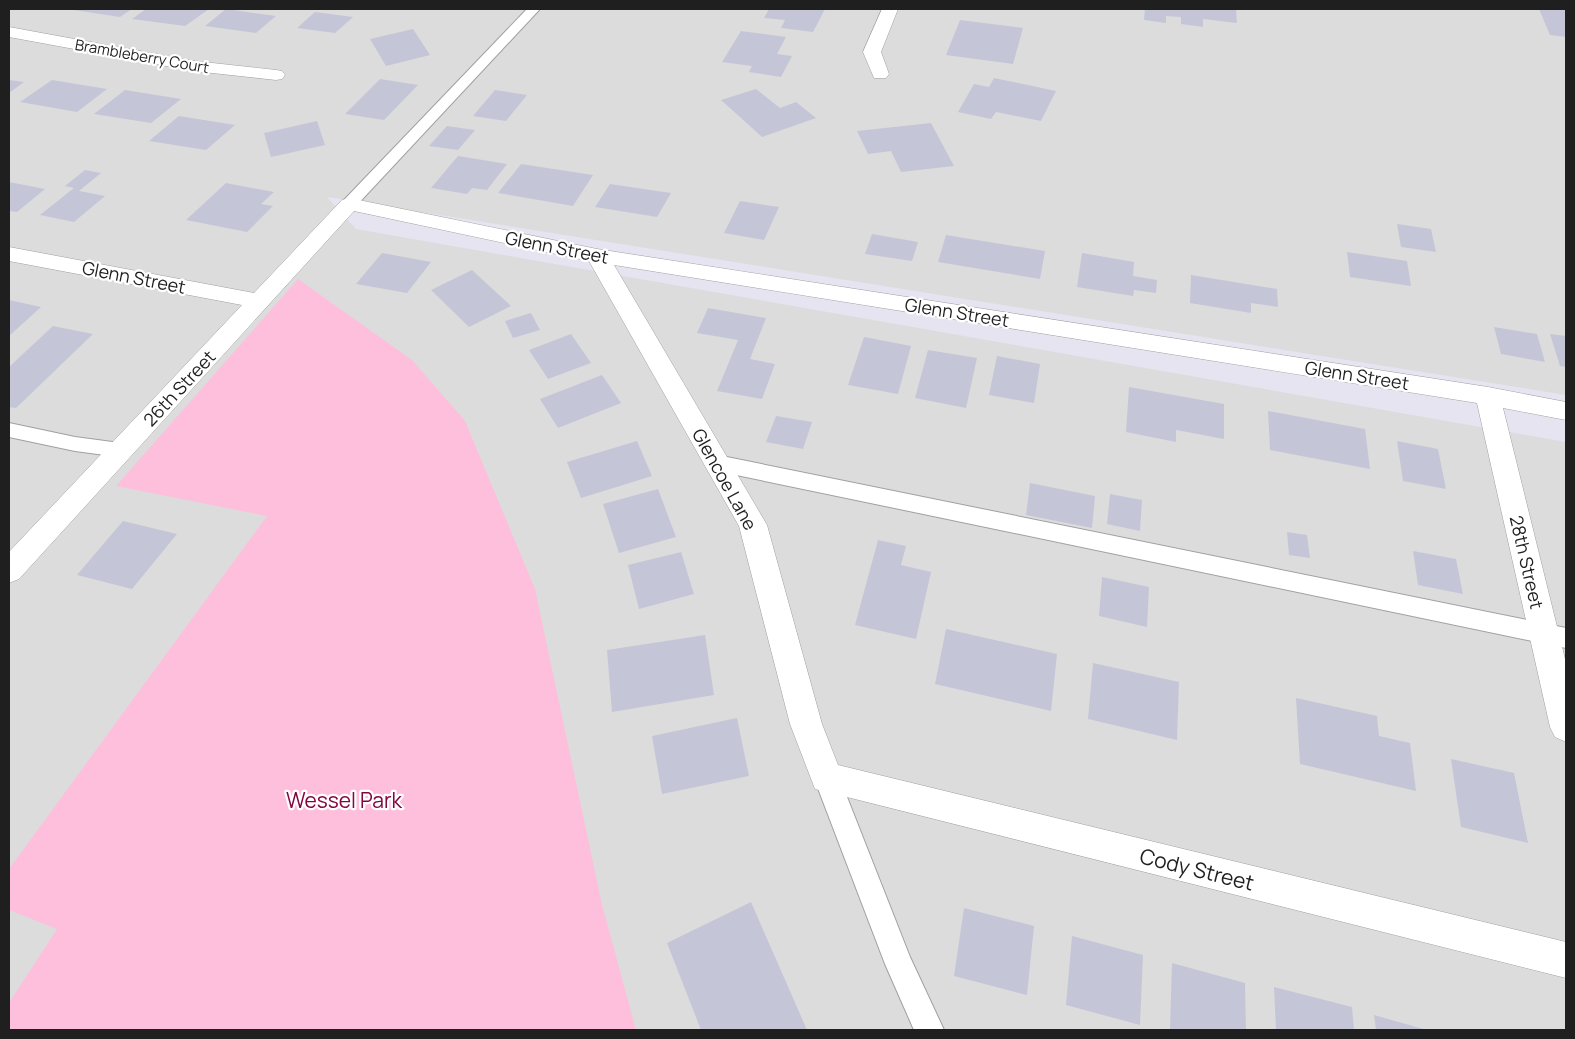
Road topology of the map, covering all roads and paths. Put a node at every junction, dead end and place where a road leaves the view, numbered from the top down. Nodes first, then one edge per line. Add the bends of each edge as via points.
1 (534, 9) edge
2 (890, 9) edge
3 (9, 32) edge
4 (880, 74) dead end
5 (276, 75) dead end
6 (349, 204) junction
7 (9, 254) edge
8 (597, 256) junction
9 (259, 301) junction
10 (1488, 396) junction
11 (1566, 411) edge
12 (9, 430) edge
13 (120, 450) junction
14 (717, 463) junction
15 (9, 572) edge
16 (1555, 636) edge
17 (1566, 727) edge
18 (827, 778) junction
19 (1566, 960) edge
20 (929, 1030) edge

1 - 6 lane
2 - 4 street via 872,52
3 - 5 street, Brambleberry Court via 194,66
6 - 8 street, Glenn Street
6 - 9 street, 26th Street
7 - 9 street, Glenn Street
8 - 10 street, Glenn Street
8 - 14 street, Glencoe Lane
9 - 13 street, 26th Street
10 - 11 street, Glenn Street
10 - 16 street, 28th Street
12 - 13 lane
13 - 15 street, 26th Street
14 - 16 lane
14 - 18 street, Glencoe Lane via 754,525 806,724
16 - 17 street, 28th Street
18 - 19 street, Cody Street
18 - 20 lane

